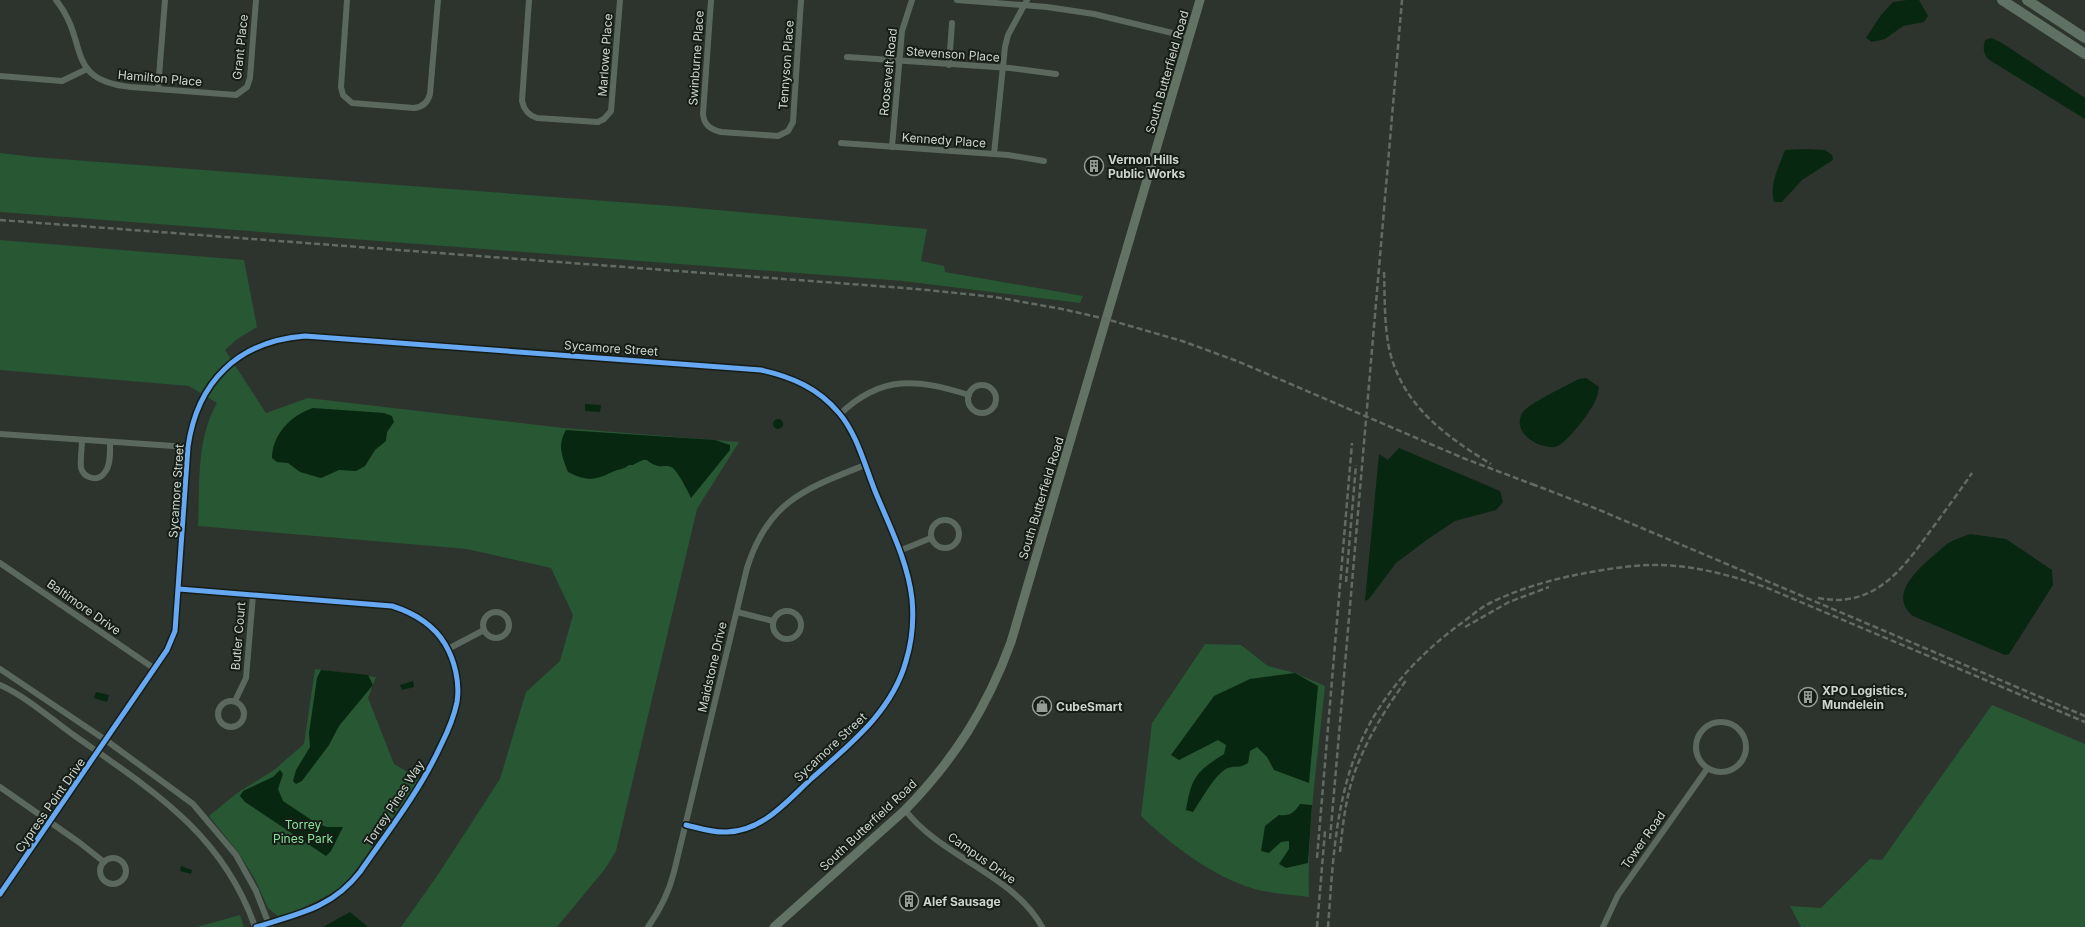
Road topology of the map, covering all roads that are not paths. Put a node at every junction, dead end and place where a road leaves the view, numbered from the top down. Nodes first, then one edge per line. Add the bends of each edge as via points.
1 (56, 0) edge
2 (165, 0) edge
3 (256, 0) edge
4 (347, 0) edge
5 (438, 0) edge
6 (529, 0) edge
7 (620, 0) edge
8 (711, 0) edge
9 (801, 0) edge
10 (912, 0) edge
11 (957, 0) edge
12 (1200, 0) edge
13 (2002, 0) edge
14 (2027, 0) edge
15 (1026, 3) edge
16 (952, 23) dead end
17 (1189, 37) junction
18 (2085, 38) edge
19 (2085, 54) edge
20 (848, 57) dead end
21 (899, 61) junction
22 (949, 65) junction
23 (1003, 68) junction
24 (87, 69) junction
25 (1056, 74) dead end
26 (0, 76) edge
27 (158, 89) junction
28 (217, 94) joint
29 (788, 131) joint
30 (841, 143) dead end
31 (892, 147) junction
32 (994, 154) junction
33 (1044, 161) dead end
34 (969, 395) junction
35 (840, 414) junction
36 (0, 434) edge
37 (82, 440) junction
38 (110, 442) junction
39 (188, 447) junction
40 (865, 465) junction
41 (931, 538) junction
42 (899, 551) junction
43 (0, 562) edge
44 (179, 590) junction
45 (253, 594) junction
46 (737, 612) junction
47 (773, 621) junction
48 (484, 630) junction
49 (448, 649) junction
50 (0, 669) edge
51 (155, 669) junction
52 (0, 685) edge
53 (235, 701) junction
54 (107, 741) junction
55 (100, 750) junction
56 (1706, 769) junction
57 (0, 787) edge
58 (905, 810) junction
59 (50, 822) junction
60 (686, 825) junction
61 (104, 862) junction
62 (0, 894) edge
63 (270, 925) edge
64 (255, 927) edge
65 (648, 927) edge
66 (774, 927) edge
67 (1042, 927) edge
68 (1603, 927) edge

1 - 24 street, Hamilton Place via 70,20 82,61
2 - 27 street
3 - 28 street, Grant Place via 249,83 236,95
4 - 5 street via 342,92 352,103 417,108 429,99
6 - 7 street, Marlowe Place via 523,107 531,116 594,122 604,119 611,111
8 - 29 street, Swinburne Place via 703,117 707,125 712,130 721,132 778,136
9 - 29 street, Tennyson Place via 793,122
10 - 21 street, Roosevelt Road via 902,31
11 - 15 street
12 - 17 main road, South Butterfield Road
13 - 19 main road
14 - 18 main road
15 - 17 street via 1094,14
15 - 23 street via 1008,35
16 - 22 street
17 - 58 main road, South Butterfield Road via 1003,663 984,706 963,741 940,772
20 - 21 street, Stevenson Place
21 - 22 street, Stevenson Place
21 - 31 street, Roosevelt Road
22 - 23 street, Stevenson Place
23 - 25 street, Stevenson Place
23 - 32 street
24 - 26 street via 62,81
24 - 27 street, Hamilton Place via 105,83 131,88
27 - 28 street, Hamilton Place
30 - 31 street, Kennedy Place
31 - 32 street, Kennedy Place
32 - 33 street, Kennedy Place
34 - 34 street via 970,405 976,411 989,411 995,404 995,395 985,386 976,387
34 - 35 street via 928,384 892,384 860,397
35 - 39 street, Sycamore Street via 827,400 798,381 785,375 761,370 305,336 290,337 258,346 228,366 213,381 198,405
35 - 40 street, Sycamore Street via 851,431
36 - 37 street
37 - 38 street
37 - 38 street via 82,470 84,474 95,478 101,477 105,472
38 - 39 street
39 - 44 street, Sycamore Street
40 - 42 street, Sycamore Street
40 - 46 street, Maidstone Drive via 816,484 799,494 770,519 752,552
41 - 41 street via 938,547 947,548 958,540 958,531 953,523 939,522 932,527
41 - 42 street
42 - 60 street, Sycamore Street via 912,598 911,640 894,692 874,720 768,818 755,826 726,832
43 - 51 street, Baltimore Drive
44 - 45 street, Torrey Pines Way
44 - 51 street, Sycamore Street via 175,631
45 - 49 street, Torrey Pines Way via 392,606 416,615 431,627
45 - 53 street, Butler Court via 246,678
46 - 47 street
46 - 60 street, Maidstone Drive
47 - 47 street via 774,632 782,638 790,638 800,629 798,616 791,611 781,611
48 - 48 street via 490,637 502,636 509,626 506,618 496,612 488,615 483,622
48 - 49 street
49 - 63 street, Torrey Pines Way via 458,682 457,701 452,720 421,786 349,886 330,901
50 - 54 street
51 - 54 street, Sycamore Street
52 - 55 street
53 - 53 street via 243,708 244,716 236,726 227,726 218,718 218,709 224,702
54 - 55 street, Sycamore Street
54 - 63 street via 193,804 217,831 236,855 256,891
55 - 59 street, Cypress Point Drive
55 - 64 street via 173,807 207,842 238,887
56 - 56 street via 1721,773 1729,772 1744,759 1745,739 1734,726 1717,722 1701,731 1695,748 1698,759
56 - 68 street, Tower Road via 1618,895
57 - 59 street
58 - 66 main road, South Butterfield Road
58 - 67 street, Campus Drive via 921,828 1030,907
59 - 61 street
59 - 62 street, Cypress Point Drive
60 - 65 street, Maidstone Drive via 670,889
61 - 61 street via 100,871 102,879 110,884 122,882 126,874 123,862 114,858
63 - 64 street, Torrey Pines Way

